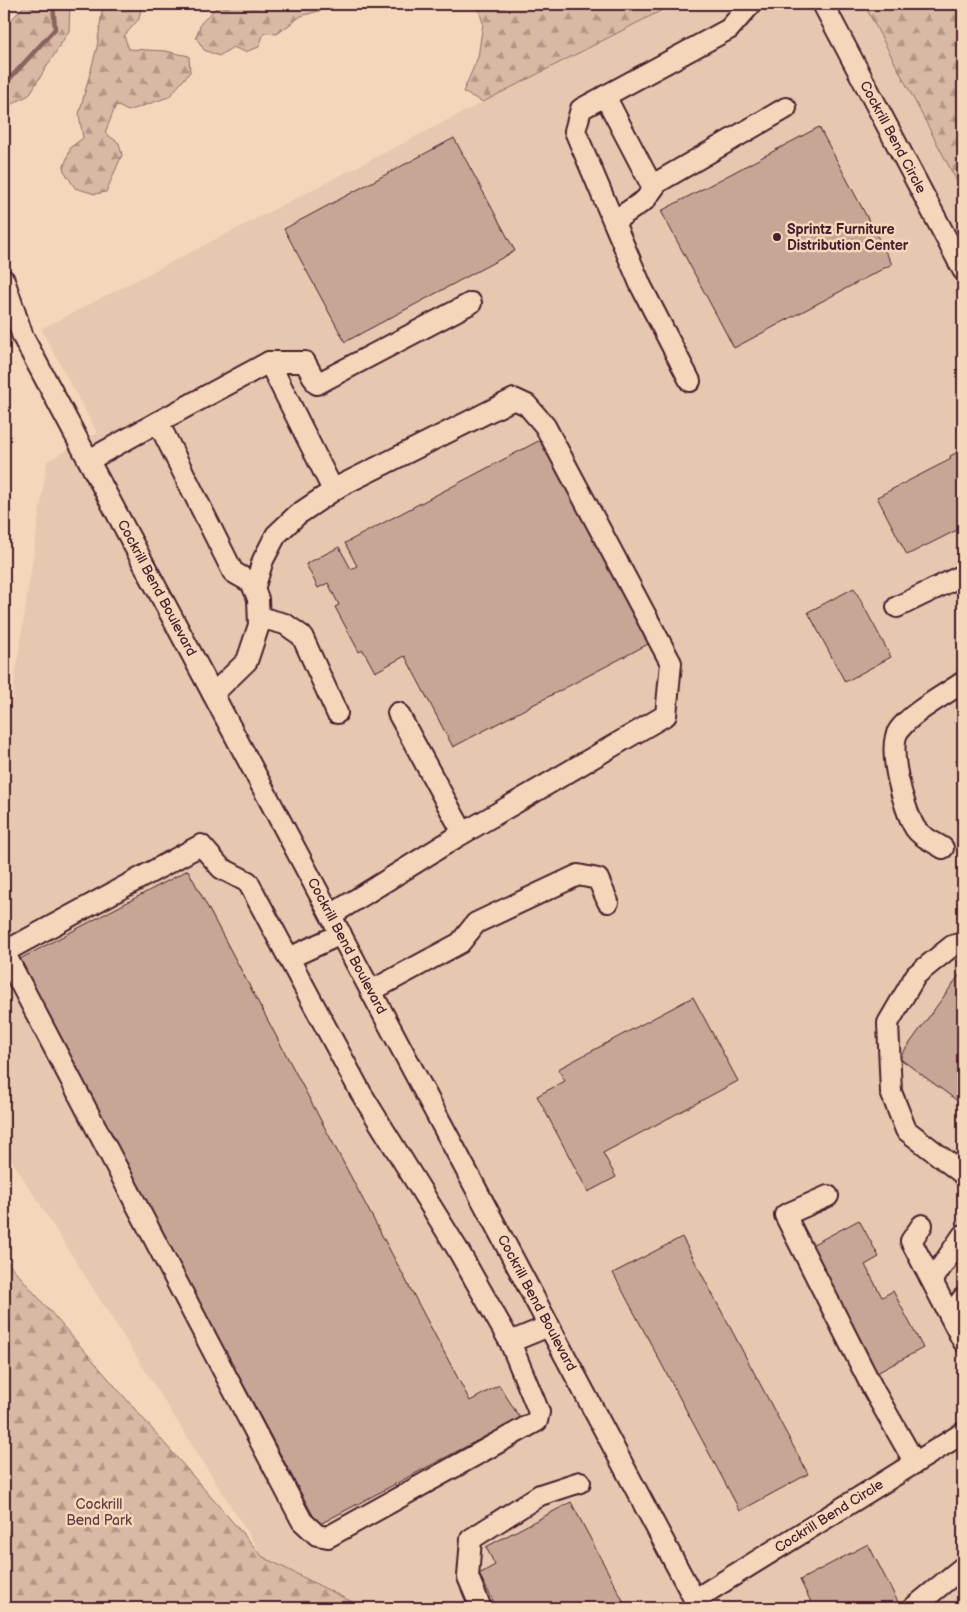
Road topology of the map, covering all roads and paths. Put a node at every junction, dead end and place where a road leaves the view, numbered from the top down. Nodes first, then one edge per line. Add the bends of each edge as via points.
1 (751, 4) edge
2 (823, 4) edge
3 (605, 96) junction
4 (786, 108) dead end
5 (653, 188) junction
6 (614, 221) junction
7 (963, 270) edge
8 (4, 280) edge
9 (471, 303) dead end
10 (269, 362) junction
11 (690, 381) dead end
12 (158, 422) junction
13 (89, 460) junction
14 (333, 490) junction
15 (963, 575) edge
16 (254, 588) junction
17 (897, 607) dead end
18 (259, 617) junction
19 (963, 682) edge
20 (213, 694) junction
21 (337, 713) dead end
22 (398, 713) dead end
23 (462, 833) junction
24 (943, 848) dead end
25 (608, 902) dead end
26 (331, 915) junction
27 (341, 934) junction
28 (963, 943) edge
29 (289, 958) junction
30 (371, 990) junction
31 (963, 1174) edge
32 (828, 1196) dead end
33 (922, 1225) dead end
34 (963, 1235) edge
35 (933, 1279) junction
36 (963, 1298) edge
37 (951, 1315) junction
38 (549, 1326) junction
39 (963, 1341) edge
40 (510, 1342) junction
41 (963, 1433) edge
42 (915, 1463) junction
43 (580, 1482) dead end
44 (963, 1567) edge
45 (696, 1604) edge
46 (481, 1608) edge
47 (914, 1608) edge

1 - 3 street via 729,29
2 - 7 street, Cockrill Bend Circle
3 - 5 street
3 - 6 street via 581,109 575,130
4 - 5 street via 658,182
5 - 6 street via 645,200
6 - 11 street via 641,286
8 - 13 street, Cockrill Bend Boulevard via 23,337
9 - 10 street via 317,384 305,362
10 - 12 street
10 - 14 street
12 - 13 street
12 - 16 street via 233,572 252,583
13 - 20 street, Cockrill Bend Boulevard
14 - 16 street via 296,515 276,535
14 - 23 street via 514,399 527,405 545,426 671,663 666,715
15 - 17 street
16 - 18 street
18 - 20 street via 247,660
18 - 21 street via 285,624 302,636
19 - 24 street via 914,716 899,729 894,739 904,805 916,830
20 - 26 street, Cockrill Bend Boulevard
22 - 23 street
23 - 26 street
25 - 30 street via 598,879 578,874 476,923 460,943
26 - 27 street, Cockrill Bend Boulevard
27 - 29 street
27 - 30 street, Cockrill Bend Boulevard
28 - 31 street via 952,946 916,975 888,1023 891,1092 906,1130
29 - 40 street via 361,1093 458,1250
29 - 40 street via 248,882 221,868 201,845 4,952 302,1521 317,1535 328,1537 537,1421 539,1412
30 - 38 street, Cockrill Bend Boulevard
32 - 42 street via 785,1214 874,1391
33 - 35 street via 911,1241
34 - 35 street
35 - 37 street
36 - 37 street
37 - 39 street
38 - 40 street
38 - 45 street, Cockrill Bend Boulevard
41 - 42 street, Cockrill Bend Circle
42 - 45 street, Cockrill Bend Circle
43 - 46 street via 540,1495 471,1539 468,1578
44 - 47 street

